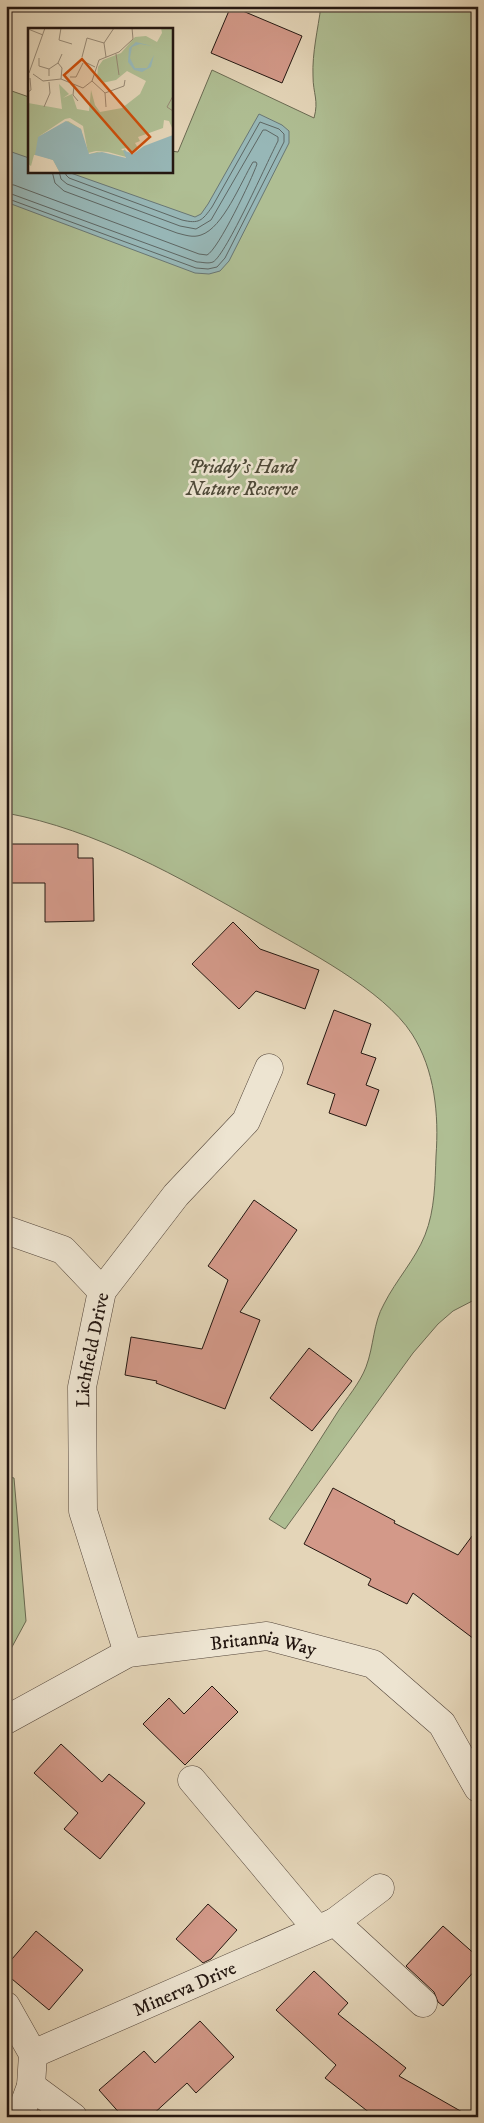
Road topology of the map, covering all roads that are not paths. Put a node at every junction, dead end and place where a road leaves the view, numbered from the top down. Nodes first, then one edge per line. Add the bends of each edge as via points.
1 (269, 1068) dead end
2 (6, 1230) edge
3 (102, 1291) junction
4 (128, 1653) junction
5 (6, 1720) edge
6 (192, 1780) dead end
7 (478, 1788) edge
8 (380, 1888) dead end
9 (326, 1926) junction
10 (423, 2003) dead end
11 (6, 2006) edge
12 (33, 2054) junction
13 (31, 2086) junction
14 (21, 2114) dead end
15 (73, 2117) edge

1 - 3 street, Lichfield Drive via 246,1121 176,1195
2 - 3 street via 63,1250
3 - 4 street, Lichfield Drive via 82,1387 82,1511
4 - 5 street, Britannia Way
4 - 7 street, Britannia Way via 267,1636 373,1664 442,1724
6 - 9 street
8 - 9 street, Minerva Drive
9 - 10 street
9 - 12 street, Minerva Drive
11 - 12 street
12 - 13 street
13 - 14 street
13 - 15 street

